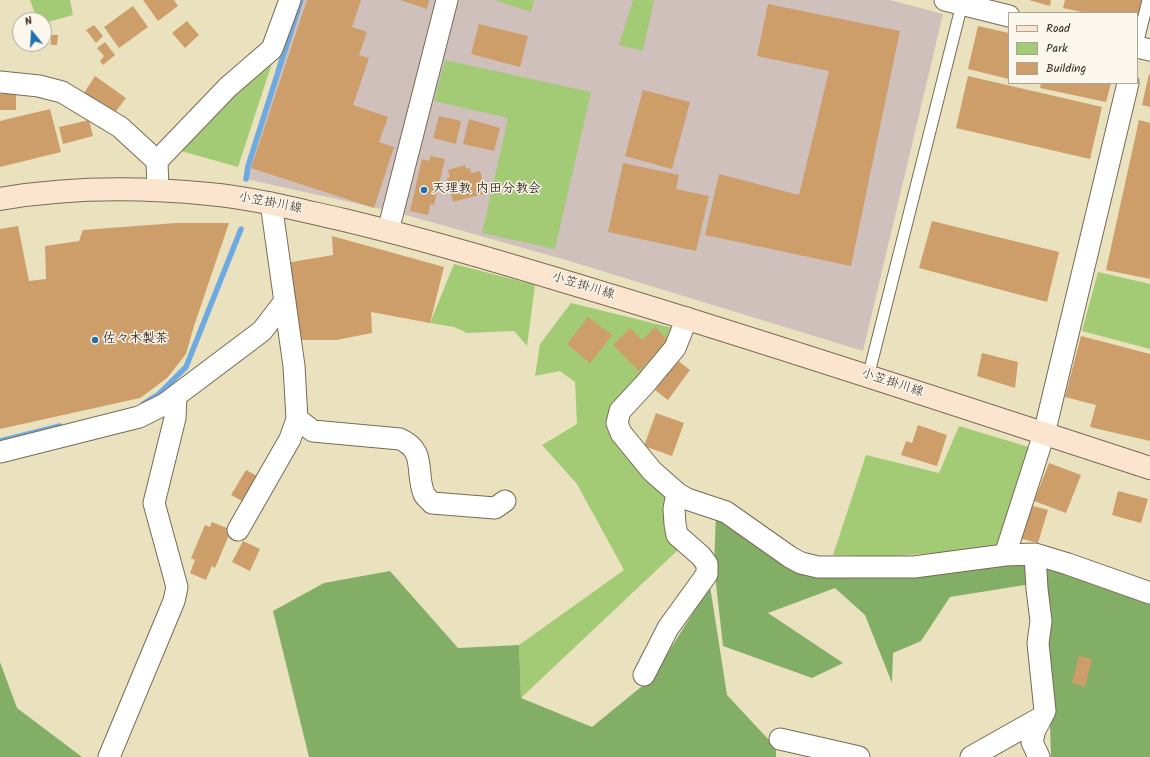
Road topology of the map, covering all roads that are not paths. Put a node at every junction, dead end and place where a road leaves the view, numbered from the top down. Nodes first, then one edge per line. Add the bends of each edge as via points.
1 (290, 0) edge
2 (447, 0) edge
3 (1148, 0) edge
4 (953, 2) edge
5 (1008, 16) edge
6 (1138, 42) edge
7 (1138, 46) edge
8 (1150, 50) edge
9 (0, 82) edge
10 (1128, 84) edge
11 (157, 161) junction
12 (158, 190) junction
13 (0, 199) edge
14 (271, 203) junction
15 (388, 231) junction
16 (285, 301) junction
17 (687, 318) junction
18 (868, 377) junction
19 (176, 396) junction
20 (297, 419) junction
21 (1044, 434) junction
22 (0, 452) edge
23 (1150, 468) edge
24 (678, 493) junction
25 (505, 501) dead end
26 (238, 530) dead end
27 (1005, 554) junction
28 (1035, 554) junction
29 (1150, 593) edge
30 (644, 675) dead end
31 (1042, 717) junction
32 (780, 739) dead end
33 (108, 757) edge
34 (859, 757) edge
35 (971, 757) edge
36 (1039, 757) edge

1 - 11 street via 272,49 228,87
2 - 15 street
3 - 6 lane
4 - 5 street
4 - 18 lane
7 - 8 street
9 - 11 street via 39,86 76,99 120,127
10 - 21 street
11 - 12 street
12 - 13 main road, 小笠掛川線 via 53,192
12 - 14 main road, 小笠掛川線 via 211,194
14 - 15 main road, 小笠掛川線
14 - 16 street
15 - 17 main road, 小笠掛川線
16 - 19 street via 262,331
16 - 20 street via 294,366
17 - 18 main road, 小笠掛川線
17 - 24 street via 675,348 620,412 617,423 621,434 652,471
18 - 21 main road, 小笠掛川線
19 - 22 street via 139,416
19 - 33 street via 175,418 154,503 176,587 174,601
20 - 25 street via 313,431 400,439 409,443 416,452 424,495 432,503 495,508
20 - 26 street via 290,439
21 - 23 main road, 小笠掛川線
21 - 27 street
24 - 27 street via 726,512 801,563 818,567 914,567
24 - 30 street via 674,509 677,534 707,564 707,574 668,628
27 - 28 street
28 - 29 street
28 - 31 street via 1041,621 1038,643 1045,710
31 - 35 street
31 - 36 street via 1032,742
32 - 34 street

